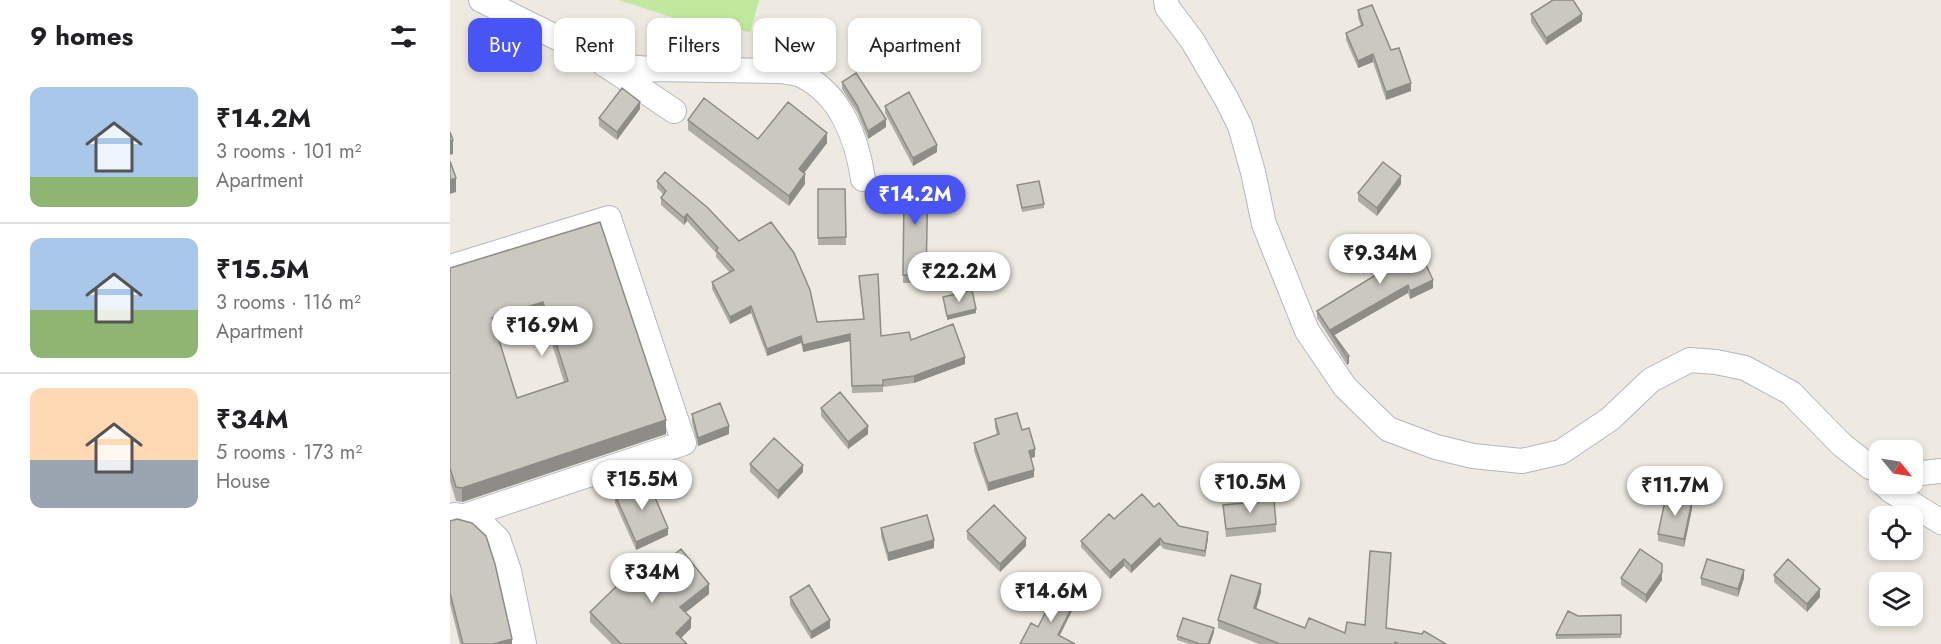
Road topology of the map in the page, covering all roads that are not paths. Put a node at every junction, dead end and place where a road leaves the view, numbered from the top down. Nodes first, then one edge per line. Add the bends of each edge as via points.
1 (481, 0) edge
2 (1166, 0) edge
3 (554, 37) edge
4 (635, 68) edge
5 (616, 72) edge
6 (674, 111) dead end
7 (862, 179) dead end
8 (450, 267) edge
9 (1869, 468) edge
10 (1941, 471) edge
11 (1923, 473) edge
12 (1896, 494) edge
13 (457, 516) edge
14 (1941, 522) edge
15 (524, 644) edge

1 - 3 street
2 - 9 street via 1239,126 1264,224 1307,331 1345,387 1388,429 1473,456 1522,461 1561,452 1610,419 1651,380 1690,360 1716,362 1745,368 1791,393
4 - 7 street via 780,71 801,75 822,88 839,108 852,135
5 - 6 street
8 - 13 street via 609,218 684,442
10 - 11 street
12 - 14 street
13 - 15 street via 479,521 498,539

